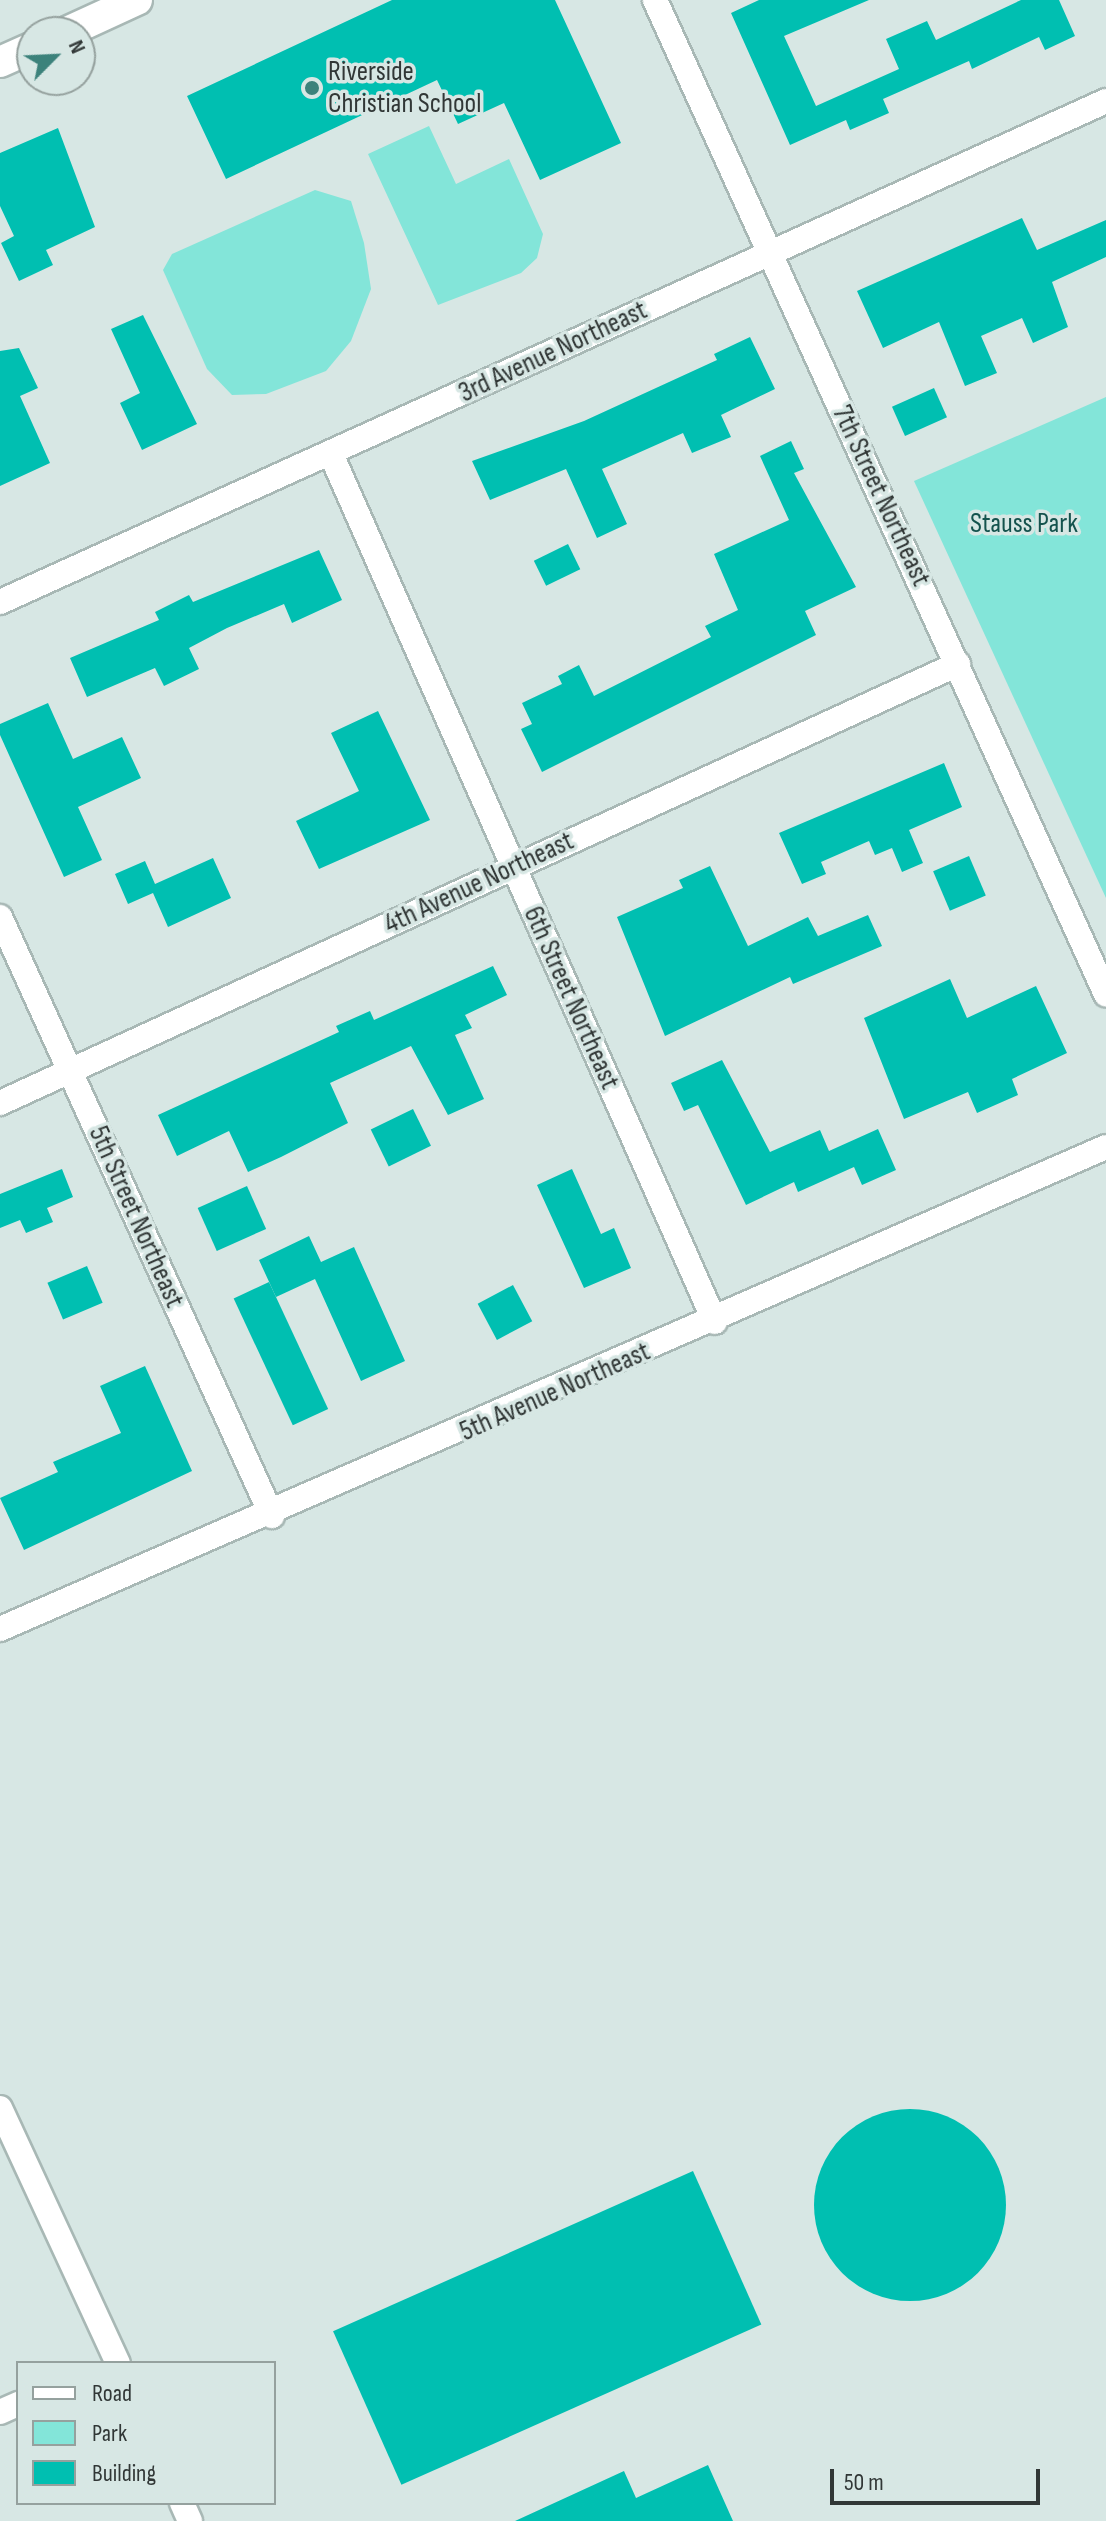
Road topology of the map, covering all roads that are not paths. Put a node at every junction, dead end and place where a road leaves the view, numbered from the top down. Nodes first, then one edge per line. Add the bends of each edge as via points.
1 (655, 0) edge
2 (129, 2) edge
3 (96, 18) edge
4 (1106, 101) edge
5 (768, 251) junction
6 (331, 454) junction
7 (0, 602) edge
8 (958, 664) junction
9 (513, 867) junction
10 (0, 917) edge
11 (1106, 994) edge
12 (70, 1072) junction
13 (0, 1103) edge
14 (1106, 1147) edge
15 (715, 1322) junction
16 (272, 1516) junction
17 (0, 1629) edge
18 (0, 2108) edge
19 (114, 2361) edge

1 - 5 street, 7th Street Northeast
2 - 3 street
4 - 5 street, 3rd Avenue Northeast
5 - 6 street, 3rd Avenue Northeast
5 - 8 street, 7th Street Northeast
6 - 7 street, 3rd Avenue Northeast
6 - 9 street, 6th Street Northeast
8 - 9 street, 4th Avenue Northeast
8 - 11 street, 7th Street Northeast
9 - 12 street, 4th Avenue Northeast
9 - 15 street, 6th Street Northeast
10 - 12 street, 5th Street Northeast
12 - 13 street, 4th Avenue Northeast
12 - 16 street, 5th Street Northeast
14 - 15 street, 5th Avenue Northeast
15 - 16 street, 5th Avenue Northeast
16 - 17 street, 5th Avenue Northeast
18 - 19 street

